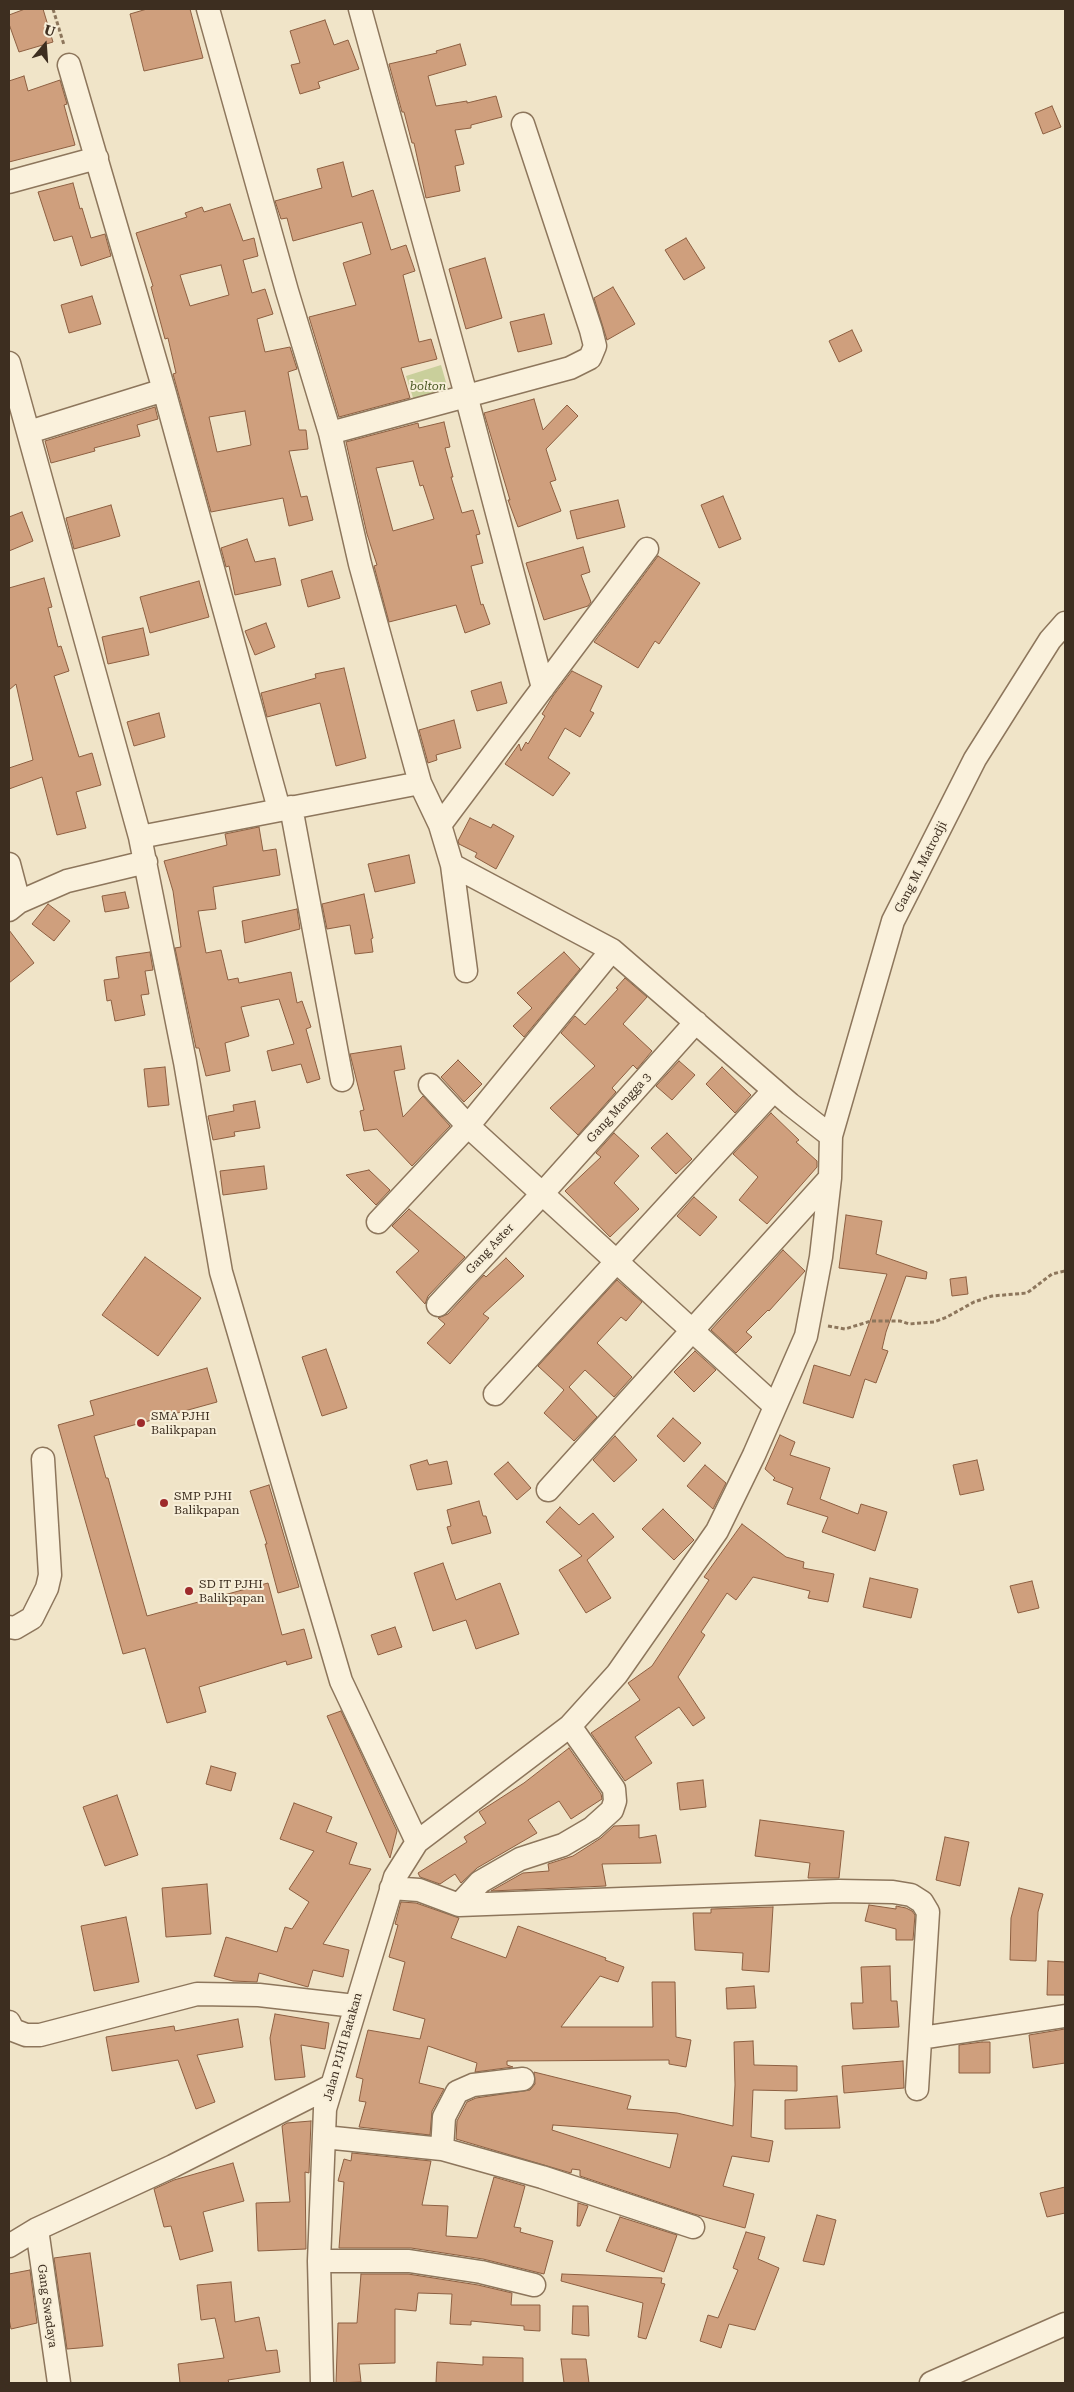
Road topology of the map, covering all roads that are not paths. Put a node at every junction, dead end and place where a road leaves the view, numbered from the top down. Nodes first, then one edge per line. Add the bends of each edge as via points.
1 (208, 9) edge
2 (360, 9) edge
3 (69, 65) road end
4 (523, 124) dead end
5 (97, 158) junction
6 (9, 182) edge
7 (9, 363) edge
8 (164, 390) junction
9 (466, 396) junction
10 (29, 432) junction
11 (330, 433) junction
12 (648, 549) dead end
13 (1065, 623) edge
14 (543, 688) junction
15 (420, 783) junction
16 (285, 808) junction
17 (440, 825) junction
18 (140, 837) junction
19 (146, 862) junction
20 (9, 864) edge
21 (452, 865) junction
22 (14, 906) edge
23 (612, 950) junction
24 (466, 971) dead end
25 (696, 1022) junction
26 (342, 1080) dead end
27 (430, 1085) dead end
28 (774, 1090) junction
29 (468, 1126) junction
30 (831, 1136) junction
31 (830, 1178) junction
32 (542, 1194) junction
33 (378, 1222) dead end
34 (616, 1262) junction
35 (438, 1305) dead end
36 (692, 1331) junction
37 (495, 1394) dead end
38 (775, 1406) junction
39 (43, 1459) dead end
40 (548, 1490) dead end
41 (9, 1627) edge
42 (570, 1726) junction
43 (417, 1842) junction
44 (391, 1888) junction
45 (459, 1905) junction
46 (355, 2006) junction
47 (1065, 2016) edge
48 (9, 2022) edge
49 (921, 2038) junction
50 (522, 2079) dead end
51 (331, 2086) junction
52 (916, 2089) dead end
53 (324, 2137) junction
54 (442, 2149) junction
55 (692, 2227) dead end
56 (37, 2228) junction
57 (9, 2246) edge
58 (319, 2261) junction
59 (534, 2285) dead end
60 (1065, 2324) edge
61 (59, 2383) edge
62 (322, 2383) edge
63 (931, 2383) edge

1 - 11 street
2 - 9 street
3 - 5 street
4 - 9 street via 595,346 590,358 570,368
5 - 6 street
5 - 8 street
7 - 10 street
8 - 10 street
8 - 16 street
9 - 11 street
9 - 14 street
10 - 18 street
11 - 15 street via 360,564
12 - 14 street
13 - 30 street, Gang M. Matrodji via 1050,640 975,759 894,921
14 - 17 street
15 - 16 street
15 - 17 street
16 - 18 street
16 - 26 street
17 - 21 street
18 - 19 street
19 - 22 street via 67,881
19 - 43 street via 221,1272 341,1681
20 - 22 street
21 - 23 street
21 - 24 street
23 - 25 street
23 - 29 street
25 - 28 street
25 - 32 street, Gang Mangga 3
27 - 29 street
28 - 30 street
28 - 34 street
29 - 32 street
29 - 33 street
30 - 31 street, Gang M. Matrodji
31 - 36 street
31 - 38 street, Gang M. Matrodji via 821,1257 806,1336
32 - 34 street
32 - 35 street, Gang Aster
34 - 36 street
34 - 37 street
36 - 38 street
36 - 40 street
38 - 42 street, Gang M. Matrodji via 717,1531 617,1674
39 - 41 street via 50,1575 32,1618 15,1628
42 - 43 street, Gang M. Matrodji
42 - 45 street via 614,1790 612,1810 592,1828 563,1844 520,1859 480,1882
43 - 44 street, Jalan PJHI Batakan
44 - 45 street via 419,1890
44 - 46 street, Jalan PJHI Batakan
45 - 49 street via 839,1891 893,1892 912,1896 922,1902 928,1912
46 - 48 street via 259,1995 197,1994 40,2035 26,2035 13,2030
46 - 51 street, Jalan PJHI Batakan
47 - 49 street
49 - 52 street
50 - 54 street via 473,2085 456,2092 444,2117
51 - 53 street, Jalan PJHI Batakan via 325,2109
51 - 56 street via 173,2166
53 - 54 street
53 - 58 street, Jalan PJHI Batakan
54 - 55 street via 542,2177
56 - 57 street
56 - 61 street, Gang Swadaya
58 - 59 street via 424,2263
58 - 62 street, Jalan PJHI Batakan
60 - 63 street

